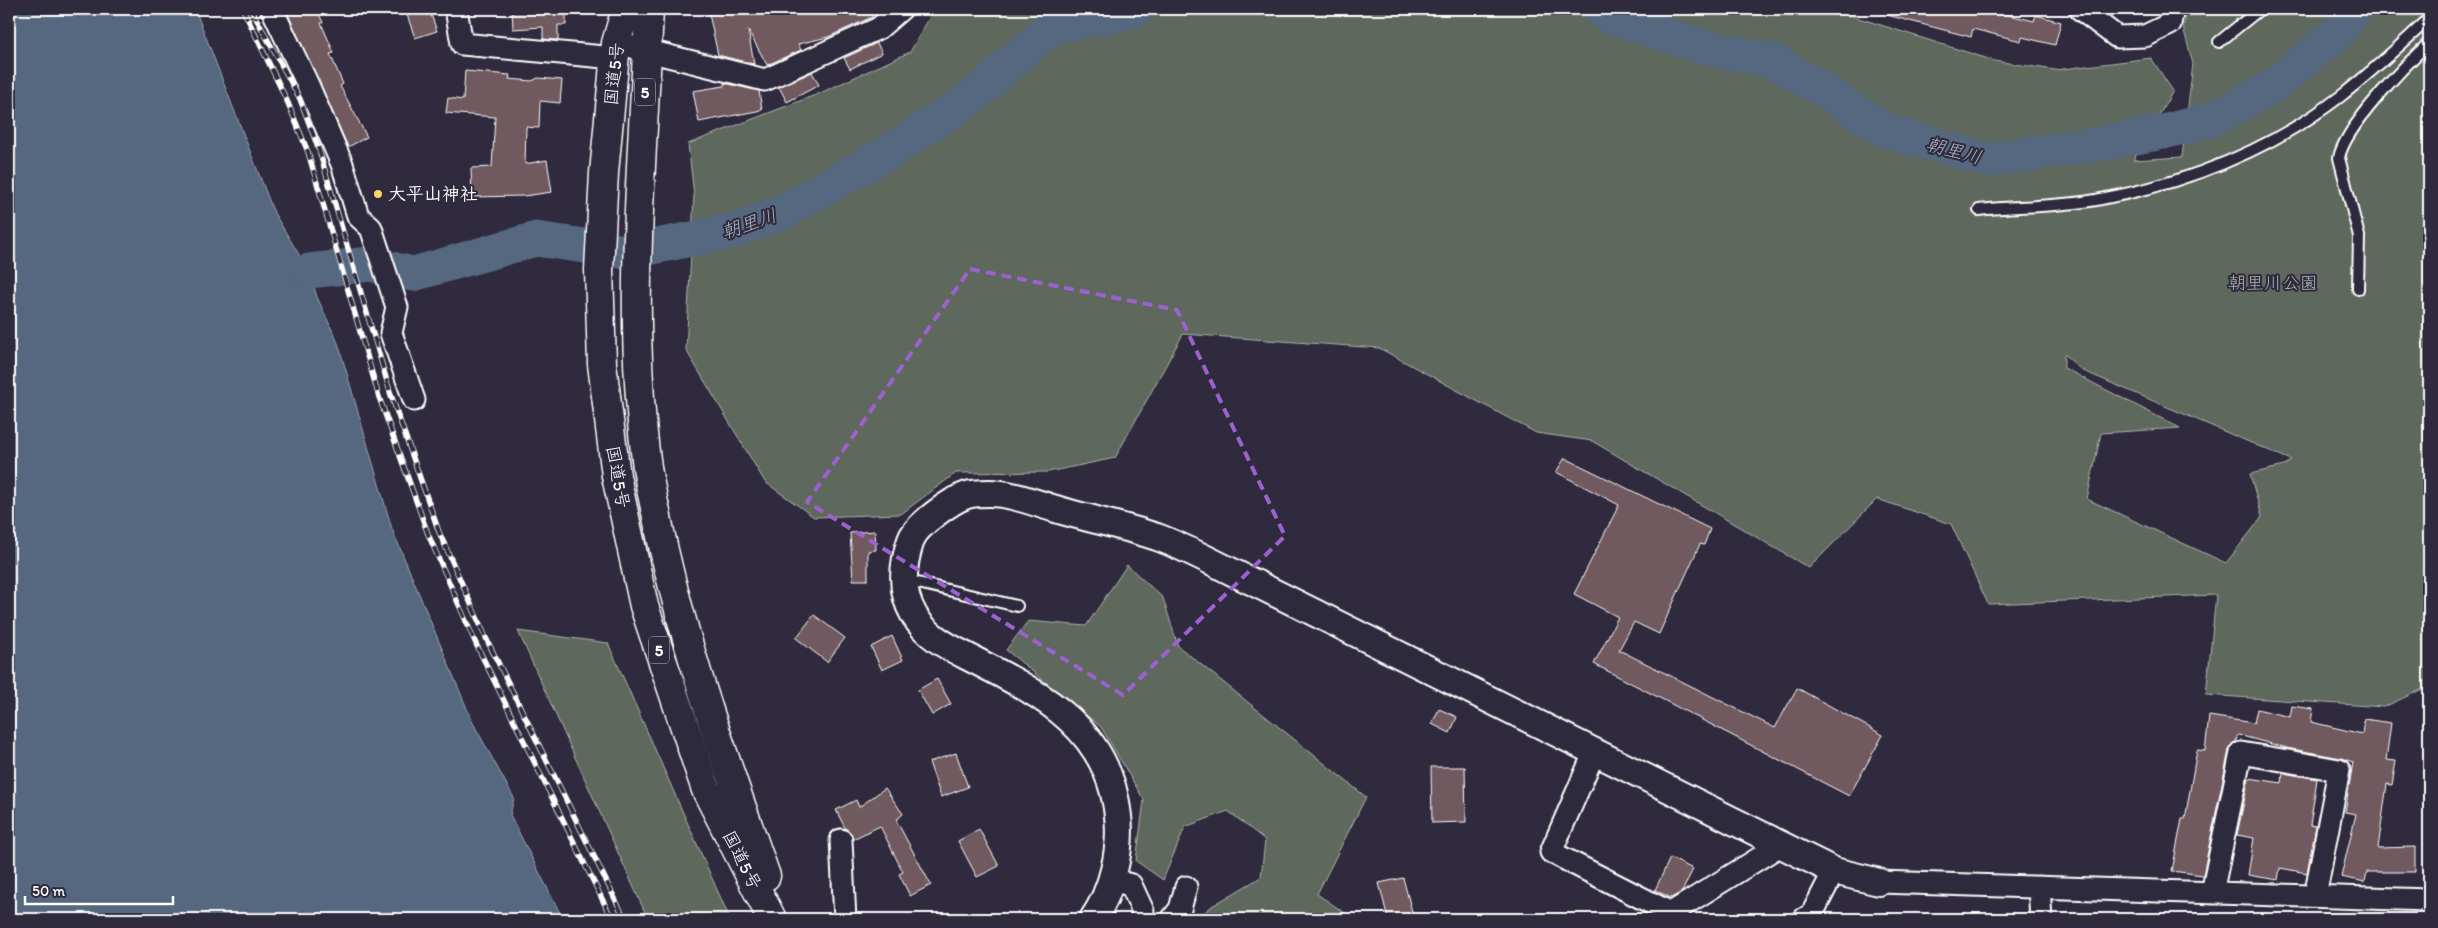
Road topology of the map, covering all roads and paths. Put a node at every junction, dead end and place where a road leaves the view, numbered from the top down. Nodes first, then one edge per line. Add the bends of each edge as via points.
1 (272, 9) edge
2 (456, 9) edge
3 (626, 9) edge
4 (649, 9) edge
5 (901, 9) edge
6 (2080, 9) edge
7 (2173, 9) edge
8 (2260, 9) edge
9 (2429, 18) edge
10 (2219, 42) dead end
11 (2429, 43) edge
12 (647, 50) junction
13 (615, 51) junction
14 (1979, 210) dead end
15 (2358, 289) dead end
16 (414, 400) dead end
17 (647, 467) junction
18 (616, 476) junction
19 (902, 579) junction
20 (1017, 606) dead end
21 (1595, 752) junction
22 (841, 840) dead end
23 (1782, 844) junction
24 (1834, 871) junction
25 (1111, 880) junction
26 (1879, 882) joint
27 (1186, 887) dead end
28 (2038, 887) junction
29 (2212, 893) junction
30 (2315, 896) junction
31 (2429, 900) edge
32 (772, 919) edge
33 (782, 919) edge
34 (845, 919) edge
35 (1093, 919) edge
36 (1142, 919) edge
37 (1172, 919) edge
38 (1804, 919) edge
39 (2041, 919) edge

1 - 16 street via 342,164 358,216 371,228 397,307 391,333
2 - 13 street via 462,44
3 - 13 highway, 国道5号 / 5
4 - 12 highway, 国道5号 / 5
5 - 12 street via 879,28 766,80
6 - 7 street via 2117,37 2145,36 2170,24
8 - 10 lane
9 - 14 lane via 2341,96 2304,122 2233,161 2170,183 2094,200
11 - 15 lane via 2374,100 2341,147 2339,158 2359,236
12 - 13 street
12 - 17 highway, 国道5号 / 5 via 636,271 638,361
13 - 18 highway, 国道5号 / 5 via 599,270 602,364
17 - 18 highway
17 - 33 highway, 国道5号 / 5 via 674,598 732,779
18 - 32 highway, 国道5号 / 5 via 644,606 706,790
19 - 20 lane
19 - 21 street via 905,555 912,536 934,514 967,495 990,493 1020,499 1158,538
19 - 25 street via 914,614 926,631 943,644 1047,699 1094,748 1116,794 1119,825
21 - 23 street
21 - 23 street via 1551,852 1671,913
22 - 34 street
23 - 24 street
24 - 26 street
24 - 38 street via 1812,914
25 - 35 street
25 - 36 street via 1131,886 1142,911
26 - 28 street
27 - 37 street via 1180,909
28 - 29 street
28 - 39 street
29 - 30 street
29 - 30 street via 2242,753 2339,770
30 - 31 street

